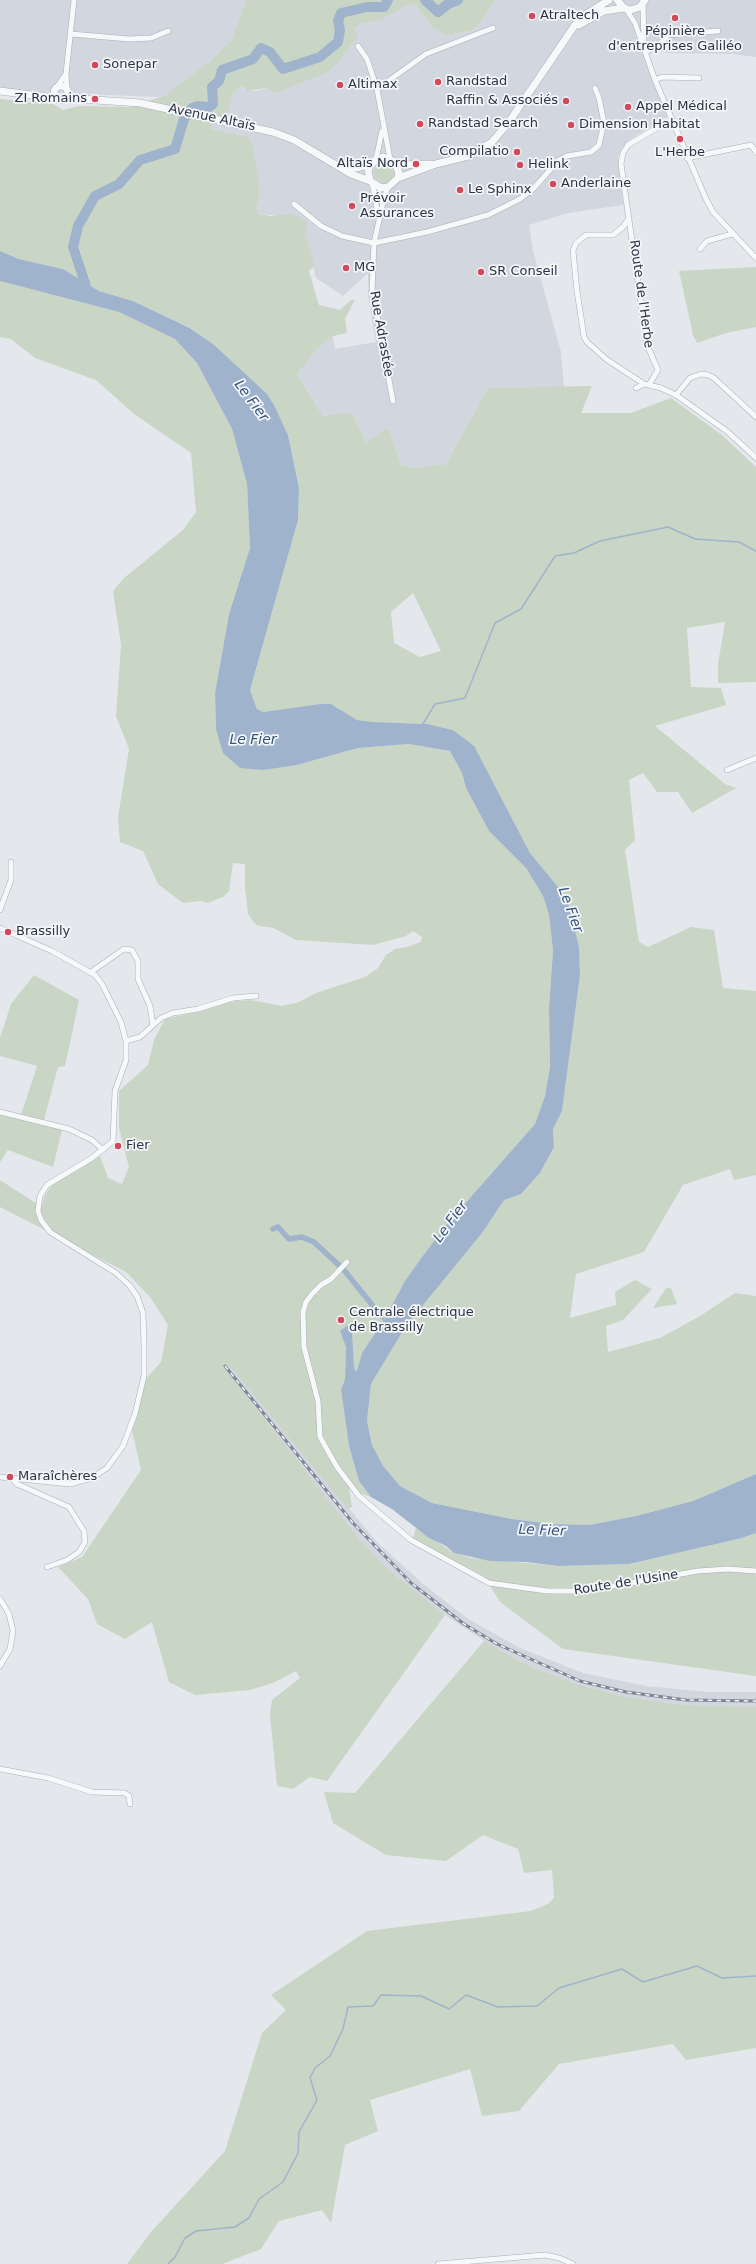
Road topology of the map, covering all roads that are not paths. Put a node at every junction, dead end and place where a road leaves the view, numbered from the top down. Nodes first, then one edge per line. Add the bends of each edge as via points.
1 (608, 0) edge
2 (617, 0) edge
3 (73, 1) edge
4 (645, 1) edge
5 (625, 9) junction
6 (493, 28) dead end
7 (718, 30) dead end
8 (168, 31) dead end
9 (71, 34) junction
10 (570, 34) junction
11 (358, 46) dead end
12 (645, 50) junction
13 (66, 74) junction
14 (699, 78) dead end
15 (655, 80) junction
16 (55, 88) junction
17 (595, 88) dead end
18 (376, 89) junction
19 (0, 91) edge
20 (67, 93) junction
21 (41, 95) junction
22 (55, 98) junction
23 (672, 119) junction
24 (382, 128) junction
25 (756, 152) edge
26 (687, 158) junction
27 (392, 160) junction
28 (373, 162) junction
29 (436, 164) junction
30 (338, 166) junction
31 (398, 178) junction
32 (371, 182) junction
33 (388, 187) junction
34 (294, 204) dead end
35 (629, 218) junction
36 (378, 220) junction
37 (624, 227) junction
38 (732, 234) junction
39 (632, 236) junction
40 (374, 243) junction
41 (700, 249) dead end
42 (756, 258) edge
43 (646, 385) junction
44 (636, 388) dead end
45 (676, 395) junction
46 (393, 401) dead end
47 (756, 417) edge
48 (756, 458) edge
49 (756, 758) edge
50 (727, 770) dead end
51 (10, 862) dead end
52 (0, 910) edge
53 (0, 928) edge
54 (91, 972) junction
55 (256, 996) dead end
56 (153, 1025) junction
57 (126, 1041) junction
58 (0, 1112) edge
59 (103, 1150) junction
60 (347, 1262) dead end
61 (0, 1477) edge
62 (10, 1477) junction
63 (46, 1567) dead end
64 (756, 1572) edge
65 (0, 1599) edge
66 (0, 1666) edge
67 (0, 1770) edge
68 (130, 1804) dead end
69 (567, 2262) edge
70 (438, 2264) edge
71 (573, 2264) edge

1 - 10 street via 584,15
2 - 5 street
3 - 9 street
4 - 5 street via 636,9
4 - 12 street
5 - 10 street via 604,11 585,21
5 - 12 street via 635,23
6 - 18 street via 426,54
7 - 12 street via 668,35 658,46
8 - 9 street via 155,37 129,39
9 - 13 street
10 - 29 street via 501,133 474,153
11 - 18 street via 367,59
12 - 15 street
13 - 16 street
13 - 20 street
14 - 15 street
15 - 23 street
16 - 20 street via 62,86
16 - 21 street
16 - 22 street
17 - 40 street via 600,98 604,123 602,140 596,149 559,160 533,189 498,212
18 - 24 street
19 - 21 street
20 - 22 street via 60,100
20 - 30 street, Avenue Altaïs via 78,98 140,103 273,132 294,140
21 - 22 street
23 - 26 street
23 - 35 street, Route de l'Herbe via 632,141 623,153 621,164
24 - 27 street
24 - 28 street
25 - 26 street via 751,145
26 - 38 street via 706,199
27 - 28 street via 383,157
27 - 29 street via 403,164
27 - 31 street via 399,173
28 - 30 street, Avenue Altaïs via 357,168
28 - 32 street via 368,175
29 - 31 street
30 - 32 street, Avenue Altaïs
31 - 33 street
32 - 33 street via 381,188
32 - 36 street, Rue Adrastée via 376,195
33 - 36 street, Rue Adrastée
34 - 40 street via 321,226 342,236
35 - 37 street
35 - 39 street, Route de l'Herbe
36 - 40 street, Rue Adrastée
37 - 39 street
37 - 43 street via 609,236 586,235 576,243 573,250 577,291 584,338 606,359
38 - 41 street via 707,241
38 - 42 street
39 - 43 street, Route de l'Herbe via 647,345 658,370
40 - 46 street, Rue Adrastée via 372,290
43 - 44 street
43 - 45 street
45 - 47 street via 690,378 701,374 708,375
45 - 48 street via 728,432
49 - 50 street
51 - 52 street via 11,880
53 - 54 street
54 - 56 street via 124,949 132,950 138,961 138,979 150,1006
54 - 57 street via 100,980 116,1011
55 - 56 street via 233,998 198,1009 173,1013
56 - 57 street via 140,1036
57 - 59 street via 126,1065 115,1091 114,1139
58 - 59 street via 69,1128 92,1140
59 - 62 street via 51,1182 40,1196 38,1211 50,1232 116,1273 130,1285 136,1296 143,1313 144,1376 135,1414 118,1455 96,1476 82,1482 64,1484
60 - 64 street, Route de l'Usine via 312,1294 303,1312 304,1347 318,1401 320,1437 333,1461 359,1496 410,1540 489,1583 547,1591 585,1591 728,1569
61 - 62 street
62 - 63 street via 17,1484 69,1507 84,1531 85,1542 79,1552
65 - 66 street via 9,1614 13,1631 10,1649
67 - 68 street via 48,1778 88,1791 125,1793 129,1796
69 - 70 street via 554,2256 536,2255
69 - 71 street

